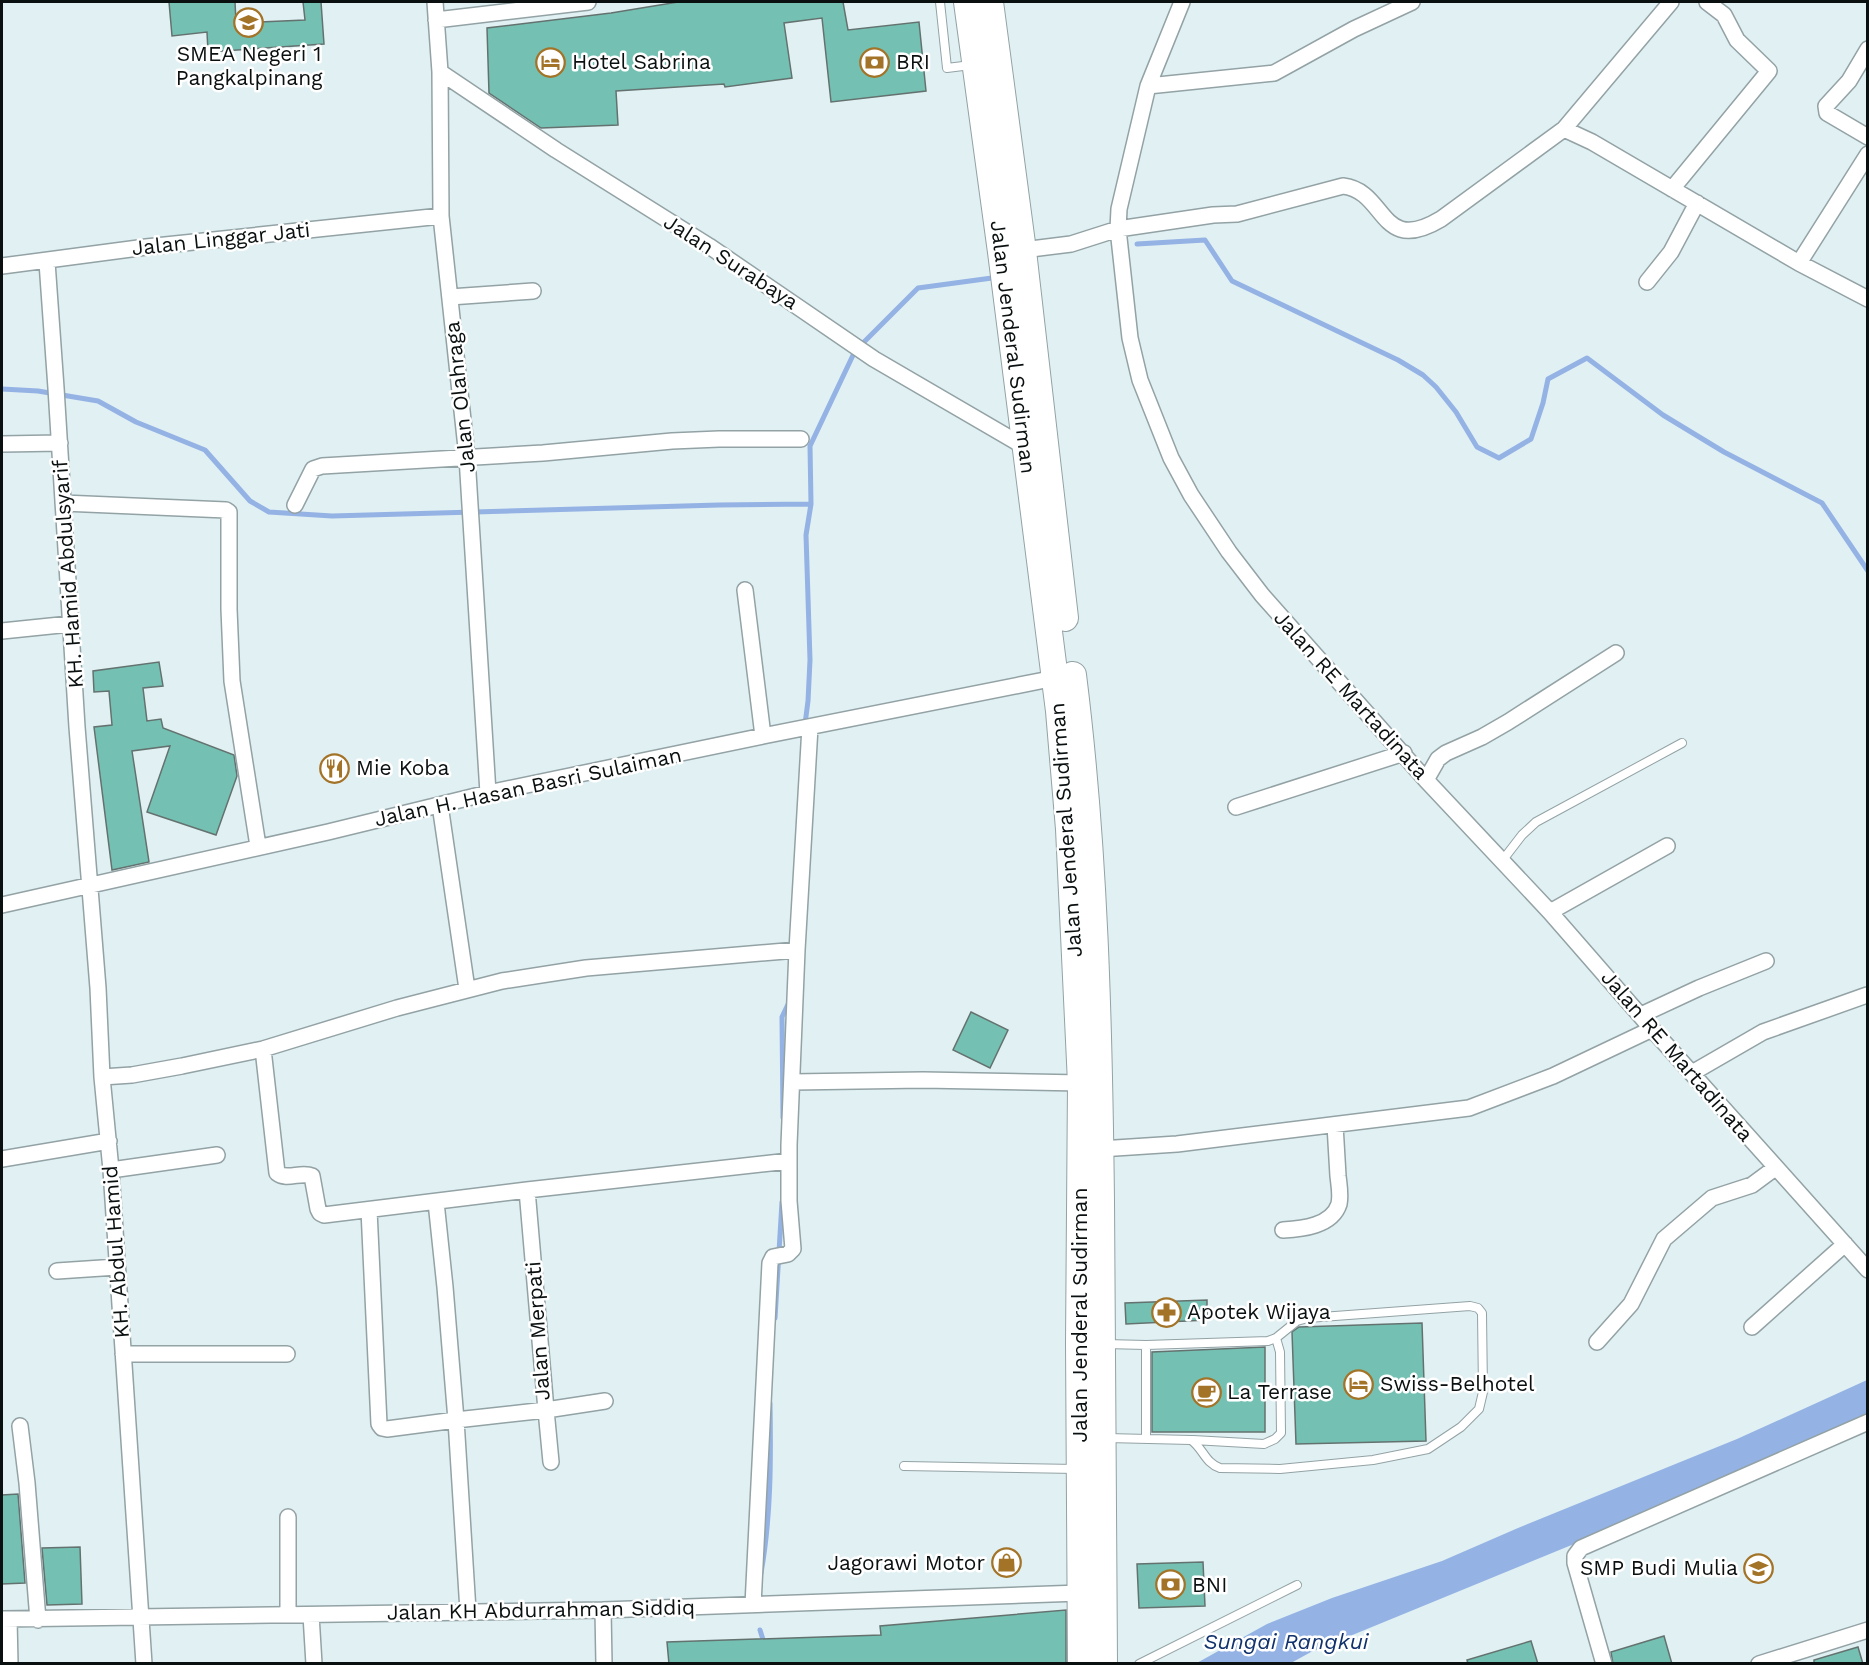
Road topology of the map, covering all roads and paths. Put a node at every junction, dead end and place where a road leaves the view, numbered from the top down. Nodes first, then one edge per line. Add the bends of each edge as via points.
1 (435, 2) edge
2 (588, 2) edge
3 (940, 2) edge
4 (967, 2) edge
5 (990, 2) edge
6 (1182, 2) edge
7 (1412, 2) edge
8 (1671, 2) edge
9 (1707, 2) edge
10 (436, 20) junction
11 (1868, 49) edge
12 (975, 64) junction
13 (440, 72) junction
14 (1148, 86) junction
15 (1564, 129) junction
16 (1868, 137) edge
17 (1868, 154) edge
18 (1672, 189) junction
19 (1697, 203) junction
20 (441, 216) junction
21 (1118, 229) junction
22 (1012, 251) junction
23 (47, 262) junction
24 (1799, 263) junction
25 (2, 266) edge
26 (1647, 282) dead end
27 (533, 291) dead end
28 (450, 297) junction
29 (1868, 299) edge
30 (801, 439) dead end
31 (60, 443) junction
32 (2, 444) edge
33 (1025, 447) junction
34 (467, 457) junction
35 (63, 504) junction
36 (295, 505) dead end
37 (746, 590) dead end
38 (70, 624) junction
39 (2, 631) edge
40 (1616, 653) dead end
41 (1055, 678) junction
42 (805, 728) junction
43 (763, 736) junction
44 (1682, 743) dead end
45 (1404, 753) junction
46 (1426, 780) junction
47 (488, 794) junction
48 (440, 805) junction
49 (1236, 807) dead end
50 (258, 846) junction
51 (1667, 846) dead end
52 (1502, 861) junction
53 (89, 886) junction
54 (2, 905) edge
55 (1550, 912) junction
56 (792, 950) junction
57 (1766, 961) dead end
58 (467, 989) junction
59 (1867, 995) edge
60 (1641, 1015) junction
61 (1652, 1029) junction
62 (263, 1049) junction
63 (1692, 1073) junction
64 (102, 1077) junction
65 (793, 1082) junction
66 (1080, 1083) junction
67 (1335, 1125) junction
68 (109, 1141) junction
69 (1100, 1149) junction
70 (217, 1155) dead end
71 (2, 1159) edge
72 (782, 1162) junction
73 (1776, 1168) junction
74 (111, 1170) junction
75 (527, 1190) junction
76 (436, 1202) junction
77 (369, 1210) junction
78 (1283, 1230) dead end
79 (1845, 1244) junction
80 (117, 1267) junction
81 (1868, 1270) edge
82 (57, 1271) dead end
83 (1752, 1327) dead end
84 (1276, 1338) junction
85 (1597, 1342) dead end
86 (1091, 1344) junction
87 (1146, 1345) junction
88 (123, 1354) junction
89 (287, 1354) dead end
90 (605, 1401) dead end
91 (546, 1410) junction
92 (456, 1420) junction
93 (1868, 1422) edge
94 (20, 1426) dead end
95 (1104, 1438) junction
96 (1146, 1438) junction
97 (1191, 1440) junction
98 (551, 1462) dead end
99 (904, 1466) dead end
100 (1080, 1469) junction
101 (288, 1516) dead end
102 (1297, 1585) dead end
103 (1080, 1593) junction
104 (753, 1605) junction
105 (603, 1610) junction
106 (468, 1611) junction
107 (288, 1615) junction
108 (311, 1615) junction
109 (140, 1618) junction
110 (5, 1619) edge
111 (38, 1620) junction
112 (1868, 1630) edge
113 (10, 1664) edge
114 (144, 1664) edge
115 (314, 1664) edge
116 (604, 1664) edge
117 (1081, 1664) edge
118 (1104, 1664) edge
119 (1139, 1664) edge
120 (1604, 1664) edge
121 (1759, 1664) edge

1 - 10 street, Jalan Olahraga
2 - 10 street
3 - 12 lane via 947,68
4 - 12 highway, Jalan Jenderal Sudirman
5 - 22 highway, Jalan Jenderal Sudirman
6 - 14 street, Jalan RE Martadinata
7 - 14 street via 1274,73
8 - 15 street
9 - 18 street via 1729,22 1737,40 1769,71
10 - 13 street, Jalan Olahraga
11 - 16 street via 1826,110
12 - 22 highway, Jalan Jenderal Sudirman
13 - 20 street, Jalan Olahraga
13 - 33 street, Jalan Surabaya via 874,358
14 - 21 street, Jalan RE Martadinata via 1119,208
15 - 18 street
15 - 21 street via 1426,228 1393,226 1361,192 1343,186 1237,214
17 - 24 street
18 - 19 street
19 - 24 street
19 - 26 street via 1671,252
20 - 23 street, Jalan Linggar Jati via 146,247
20 - 28 street, Jalan Olahraga
21 - 22 street via 1071,244
21 - 45 street, Jalan RE Martadinata via 1130,338 1140,380 1191,495 1262,595
22 - 33 highway, Jalan Jenderal Sudirman
22 - 69 highway, Jalan Jenderal Sudirman via 1087,801
23 - 25 street, Jalan Linggar Jati
23 - 31 street, KH. Hamid Abdulsyarif
24 - 29 street
27 - 28 street
28 - 34 street, Jalan Olahraga
30 - 34 street via 672,441
31 - 32 street
31 - 35 street, KH. Hamid Abdulsyarif
33 - 41 highway, Jalan Jenderal Sudirman
34 - 36 street via 317,467
34 - 47 street, Jalan Olahraga
35 - 38 street, KH. Hamid Abdulsyarif
35 - 50 street via 229,512 232,681
37 - 43 street
38 - 39 street
38 - 53 street, KH. Hamid Abdulsyarif
40 - 46 street via 1501,726 1446,753 1434,764
41 - 42 street, Jalan H. Hasan Basri Sulaiman
41 - 66 highway, Jalan Jenderal Sudirman via 1069,829
42 - 43 street, Jalan H. Hasan Basri Sulaiman
42 - 56 street
43 - 47 street, Jalan H. Hasan Basri Sulaiman
44 - 52 lane via 1536,822
45 - 46 street, Jalan RE Martadinata
45 - 49 street
46 - 52 street, Jalan RE Martadinata
47 - 48 street, Jalan H. Hasan Basri Sulaiman
48 - 50 street, Jalan H. Hasan Basri Sulaiman
48 - 58 street
50 - 53 street, Jalan H. Hasan Basri Sulaiman
51 - 55 street
52 - 55 street, Jalan RE Martadinata
53 - 54 street, Jalan H. Hasan Basri Sulaiman
53 - 64 street, KH. Abdul Hamid
55 - 60 street, Jalan RE Martadinata
56 - 58 street via 586,968
56 - 65 street
57 - 60 street
58 - 62 street
59 - 63 street via 1763,1032
60 - 61 street, Jalan RE Martadinata
61 - 63 street, Jalan RE Martadinata
61 - 67 street via 1553,1076 1479,1105
62 - 64 street via 162,1070
62 - 77 street via 277,1173 282,1177 312,1176 321,1215
63 - 73 street, Jalan RE Martadinata
64 - 68 street, KH. Abdul Hamid
65 - 66 street
65 - 72 street
66 - 86 highway, Jalan Jenderal Sudirman
67 - 69 street
67 - 78 street via 1340,1195 1337,1207 1319,1223
68 - 71 street
68 - 74 street, KH. Abdul Hamid
69 - 86 highway, Jalan Jenderal Sudirman
70 - 74 street
72 - 75 street
72 - 104 street via 793,1244 792,1251 781,1256 770,1269
73 - 79 street, Jalan RE Martadinata
73 - 85 street via 1752,1185 1712,1197 1664,1239 1631,1304
74 - 80 street, KH. Abdul Hamid
75 - 76 street
75 - 91 street, Jalan Merpati
76 - 77 street
76 - 92 street
77 - 92 street, Jalan Merpati via 379,1424 387,1429
79 - 81 street, Jalan RE Martadinata
79 - 83 street
80 - 82 street
80 - 88 street, KH. Abdul Hamid
84 - 87 lane via 1258,1342
84 - 97 lane via 1280,1352 1281,1433 1264,1444
84 - 97 lane via 1297,1321 1478,1308 1482,1313 1483,1392 1479,1409 1447,1438 1428,1449 1373,1460 1280,1469 1220,1468 1211,1465
86 - 87 lane
86 - 95 highway, Jalan Jenderal Sudirman
86 - 100 highway, Jalan Jenderal Sudirman
87 - 96 lane
88 - 89 street
88 - 109 street, KH. Abdul Hamid
90 - 91 street
91 - 92 street, Jalan Merpati
91 - 98 street
92 - 106 street
93 - 120 street via 1581,1548 1575,1563
94 - 111 street
95 - 96 lane
95 - 118 highway, Jalan Jenderal Sudirman
96 - 97 lane
99 - 100 lane
100 - 103 highway, Jalan Jenderal Sudirman
101 - 107 street
102 - 119 lane
103 - 104 street, Jalan KH Abdurrahman Siddiq
103 - 117 highway, Jalan Jenderal Sudirman
104 - 105 street, Jalan KH Abdurrahman Siddiq
105 - 106 street, Jalan KH Abdurrahman Siddiq
105 - 116 street
106 - 108 street, Jalan KH Abdurrahman Siddiq
107 - 108 street, Jalan KH Abdurrahman Siddiq
107 - 109 street, Jalan KH Abdurrahman Siddiq
108 - 115 street
109 - 111 street, Jalan KH Abdurrahman Siddiq
109 - 114 street, KH. Abdul Hamid
110 - 111 street, Jalan KH Abdurrahman Siddiq
110 - 113 street
112 - 121 street

